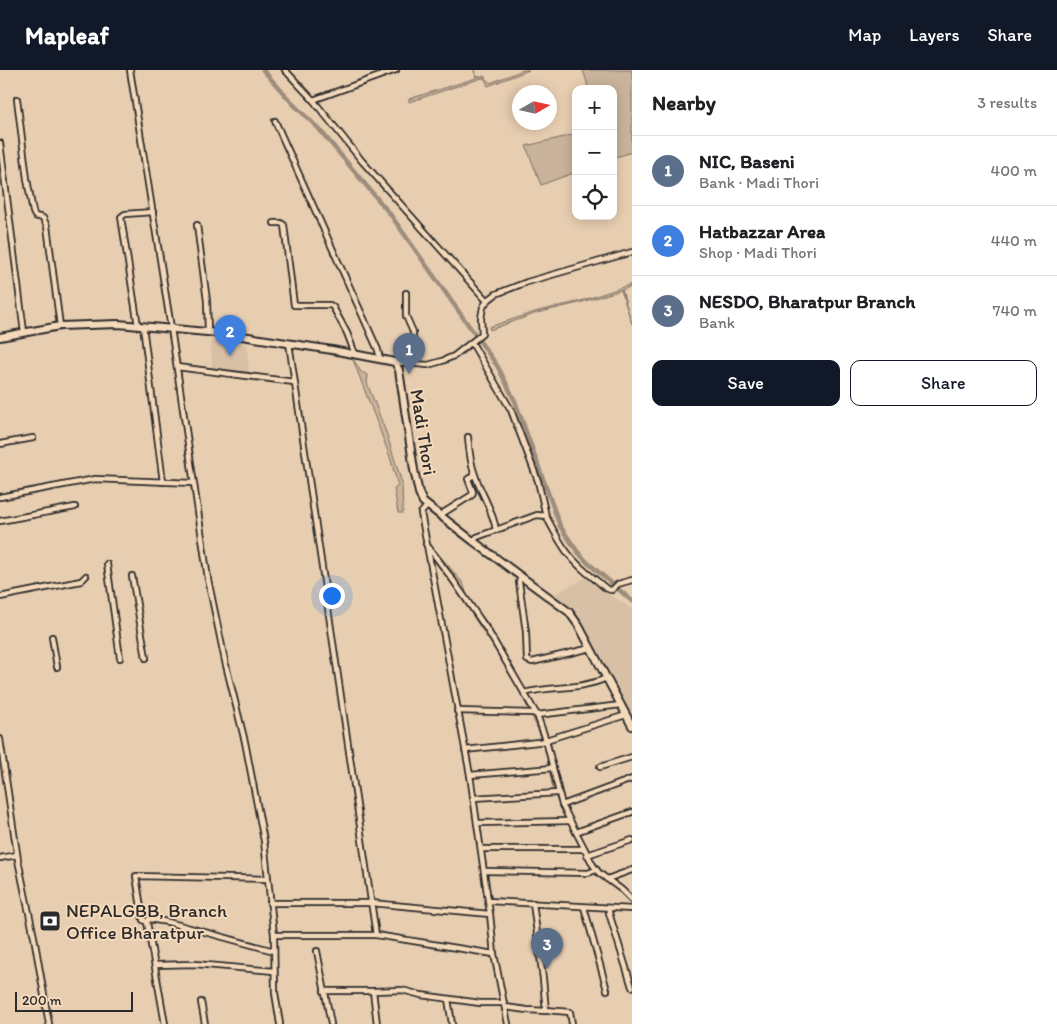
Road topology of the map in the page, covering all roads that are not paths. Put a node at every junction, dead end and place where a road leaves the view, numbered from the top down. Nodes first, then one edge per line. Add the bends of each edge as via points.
1 (130, 70) edge
2 (285, 70) edge
3 (396, 70) edge
4 (16, 99) dead end
5 (313, 100) junction
6 (275, 120) dead end
7 (0, 143) edge
8 (153, 212) junction
9 (274, 223) dead end
10 (197, 225) dead end
11 (632, 252) edge
12 (406, 293) dead end
13 (487, 301) junction
14 (60, 326) junction
15 (141, 326) junction
16 (171, 328) junction
17 (24, 332) junction
18 (208, 332) junction
19 (0, 337) edge
20 (473, 341) junction
21 (289, 343) junction
22 (355, 354) junction
23 (380, 359) junction
24 (395, 362) junction
25 (177, 367) junction
26 (294, 382) junction
27 (468, 437) dead end
28 (33, 438) dead end
29 (0, 444) edge
30 (474, 474) junction
31 (163, 482) junction
32 (193, 483) junction
33 (0, 498) edge
34 (427, 506) junction
35 (75, 507) dead end
36 (440, 515) junction
37 (546, 516) junction
38 (0, 521) edge
39 (496, 530) junction
40 (473, 541) junction
41 (426, 544) junction
42 (106, 564) dead end
43 (86, 576) dead end
44 (132, 576) dead end
45 (521, 576) junction
46 (632, 580) edge
47 (0, 597) edge
48 (52, 637) dead end
49 (591, 648) junction
50 (120, 658) dead end
51 (146, 658) dead end
52 (57, 667) dead end
53 (606, 678) junction
54 (524, 693) junction
55 (621, 704) junction
56 (457, 711) junction
57 (537, 715) junction
58 (626, 715) junction
59 (632, 726) edge
60 (0, 739) edge
61 (547, 740) junction
62 (465, 750) junction
63 (632, 757) edge
64 (600, 767) dead end
65 (553, 768) junction
66 (470, 775) junction
67 (632, 779) edge
68 (558, 793) junction
69 (473, 798) junction
70 (562, 805) junction
71 (632, 812) edge
72 (569, 821) junction
73 (477, 823) junction
74 (576, 832) junction
75 (632, 840) edge
76 (481, 849) junction
77 (584, 849) junction
78 (17, 855) junction
79 (587, 855) junction
80 (0, 858) edge
81 (596, 870) junction
82 (632, 870) edge
83 (484, 871) junction
84 (268, 879) junction
85 (607, 879) junction
86 (632, 900) edge
87 (488, 901) junction
88 (270, 903) junction
89 (372, 903) junction
90 (533, 903) junction
91 (584, 907) junction
92 (609, 908) junction
93 (632, 909) edge
94 (490, 914) junction
95 (147, 922) junction
96 (274, 935) junction
97 (376, 936) junction
98 (274, 951) junction
99 (317, 951) dead end
100 (494, 954) junction
101 (155, 965) junction
102 (274, 971) junction
103 (632, 986) edge
104 (607, 990) dead end
105 (324, 991) junction
106 (373, 991) junction
107 (448, 999) junction
108 (201, 1002) dead end
109 (505, 1005) junction
110 (546, 1010) junction
111 (49, 1024) edge
112 (165, 1024) edge
113 (204, 1024) edge
114 (280, 1024) edge
115 (331, 1024) edge
116 (377, 1024) edge
117 (452, 1024) edge
118 (508, 1024) edge
119 (572, 1024) edge

1 - 8 street
2 - 5 street
3 - 5 street
4 - 14 street via 33,212 43,218 47,226
5 - 13 street via 362,161
6 - 23 street
7 - 17 street
8 - 15 street via 121,217
8 - 16 street
9 - 22 street via 284,225 294,305 330,305 337,313
10 - 18 street
11 - 13 street via 527,282
12 - 24 street via 406,316 413,338
13 - 20 street via 481,313 482,331
14 - 15 main road via 98,323
14 - 17 main road
15 - 16 main road
15 - 31 street
16 - 18 main road
16 - 25 street
17 - 19 main road
18 - 21 main road
20 - 24 street via 448,359 433,364
20 - 37 street via 511,410 538,481
21 - 22 main road
21 - 26 street
22 - 23 main road
23 - 24 main road
24 - 34 main road, Madi Thori via 399,370 416,482
25 - 26 street
25 - 32 street
26 - 89 street
27 - 30 street
28 - 29 street
30 - 36 street via 468,479 472,495
30 - 39 street via 494,517
31 - 32 street
31 - 33 street via 95,479
32 - 84 street via 210,590 245,742
34 - 36 main road
34 - 41 street via 420,513
35 - 38 street
36 - 40 main road
37 - 39 street via 537,515
37 - 46 street via 561,546 582,571 606,589 609,591
39 - 40 street
40 - 45 main road
41 - 54 street via 488,631
41 - 56 street
42 - 50 street
43 - 47 street via 82,581
44 - 51 street
45 - 49 main road via 569,612
45 - 49 street via 528,660 532,662
48 - 52 street
49 - 53 main road
53 - 54 street via 582,686 546,687
53 - 55 main road
54 - 57 street
55 - 57 street
55 - 58 main road
56 - 57 street via 533,712
56 - 62 street
57 - 61 street
58 - 59 main road
58 - 61 street
60 - 78 street
61 - 62 street
61 - 65 street
62 - 66 street
63 - 64 street
65 - 66 street
65 - 68 street
66 - 69 street
67 - 70 street
68 - 69 street
68 - 70 street
69 - 73 street
70 - 72 street
71 - 74 street
72 - 73 street
72 - 74 street
73 - 76 street
74 - 77 street
75 - 79 street
76 - 77 street
76 - 83 street
77 - 79 street
78 - 80 street
78 - 111 street
79 - 81 street
81 - 83 street via 588,873
81 - 85 street
82 - 85 street
83 - 87 street
84 - 88 street
84 - 95 street via 136,876 143,920
85 - 86 street
87 - 90 street
87 - 94 street
88 - 89 street
88 - 96 street
89 - 94 street
89 - 97 street
90 - 91 street
90 - 110 street
91 - 92 street
91 - 104 street
92 - 93 street
92 - 103 street
94 - 100 street
95 - 98 street via 149,919 168,922
95 - 101 street
96 - 97 street
96 - 98 street
97 - 100 street
98 - 102 street
99 - 105 street
100 - 109 street
101 - 102 street
101 - 112 street
102 - 114 street
105 - 106 street
105 - 115 street
106 - 107 street via 402,990
106 - 116 street
107 - 109 street
107 - 117 street
108 - 113 street
109 - 110 street
109 - 118 street
110 - 119 street via 570,1012

